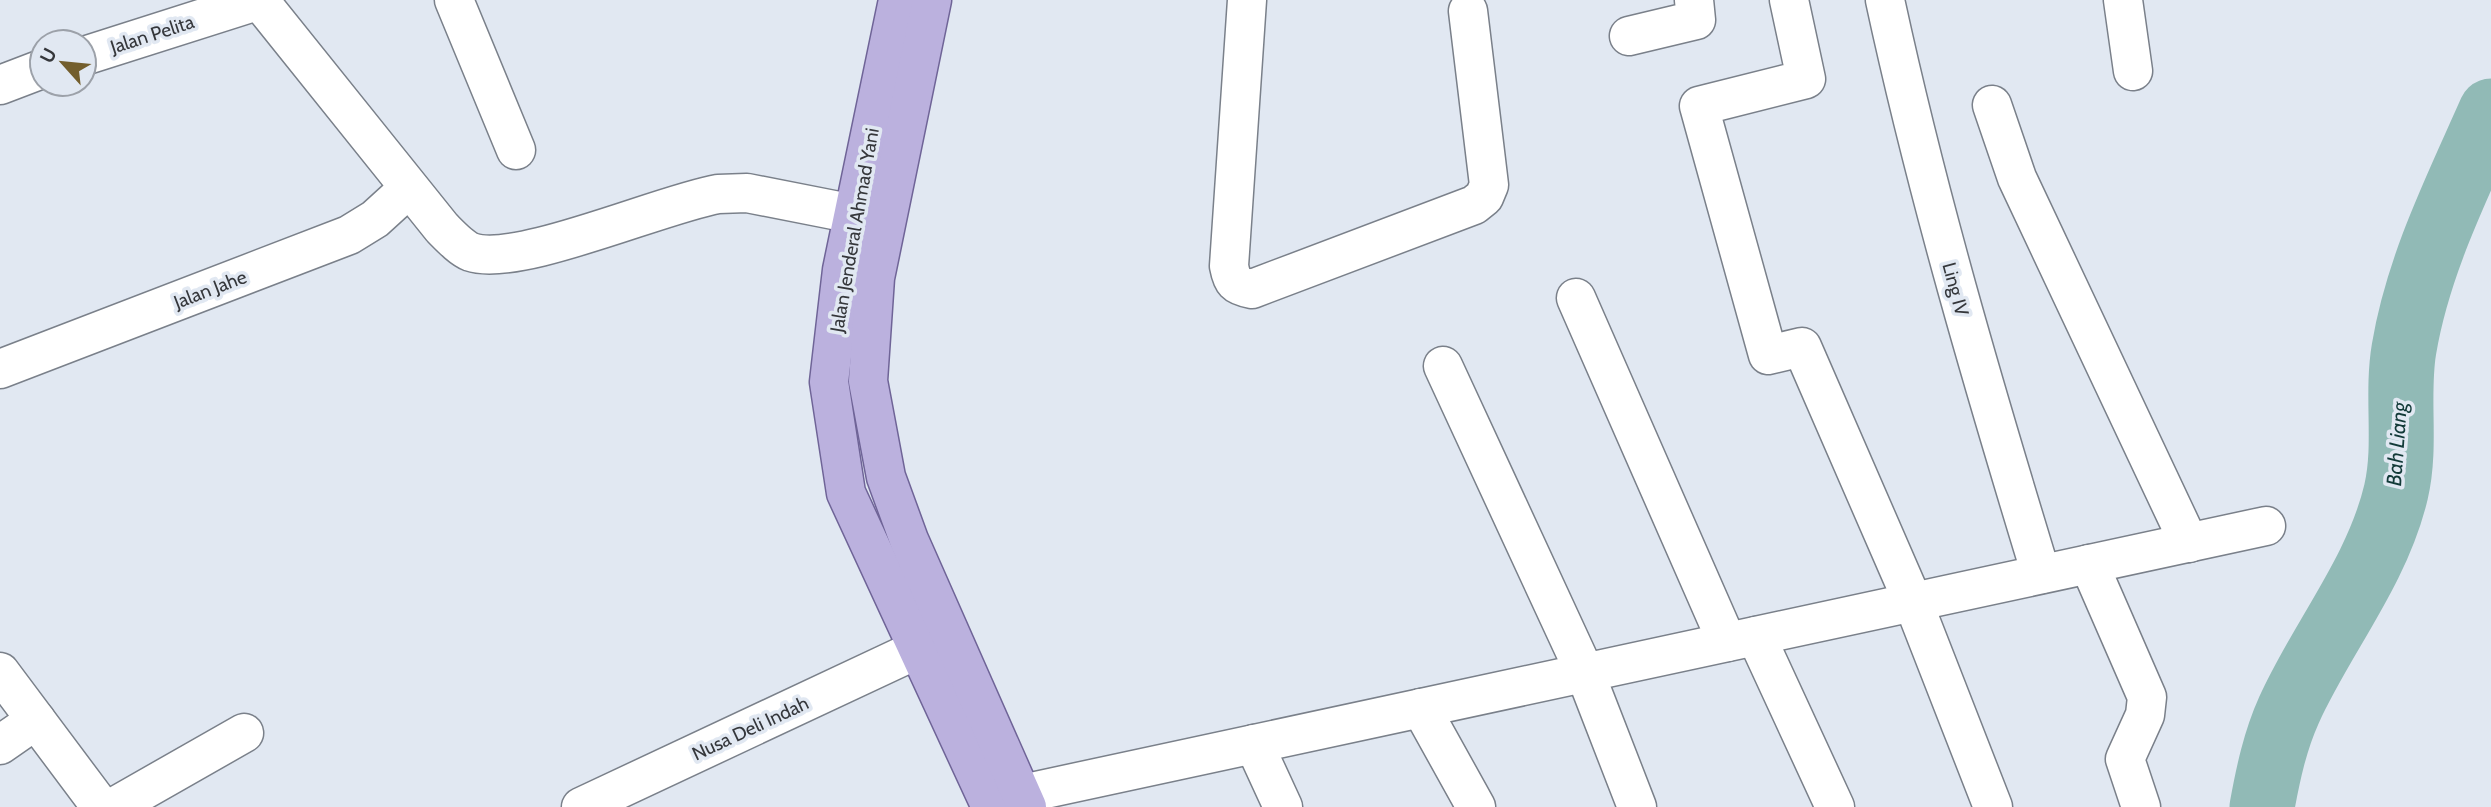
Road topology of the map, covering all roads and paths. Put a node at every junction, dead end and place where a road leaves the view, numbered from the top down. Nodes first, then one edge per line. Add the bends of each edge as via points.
1 (259, 0) edge
2 (454, 0) edge
3 (898, 0) edge
4 (932, 0) edge
5 (1247, 0) edge
6 (1694, 0) edge
7 (1789, 0) edge
8 (1885, 0) edge
9 (2123, 0) edge
10 (1468, 11) dead end
11 (1629, 36) dead end
12 (98, 52) edge
13 (2133, 71) dead end
14 (28, 74) edge
15 (0, 85) edge
16 (1992, 105) dead end
17 (516, 150) dead end
18 (409, 188) junction
19 (854, 214) junction
20 (1576, 298) dead end
21 (1443, 366) dead end
22 (0, 369) edge
23 (2266, 526) dead end
24 (2189, 543) junction
25 (2089, 564) junction
26 (2041, 574) junction
27 (1913, 602) junction
28 (1742, 639) junction
29 (918, 649) junction
30 (0, 672) edge
31 (1585, 673) junction
32 (1421, 708) junction
33 (36, 720) junction
34 (244, 733) dead end
35 (1254, 744) junction
36 (0, 746) edge
37 (1013, 803) edge
38 (101, 807) edge
39 (114, 807) edge
40 (581, 807) edge
41 (1283, 807) edge
42 (1476, 807) edge
43 (1637, 807) edge
44 (1835, 807) edge
45 (1993, 807) edge
46 (2141, 807) edge

1 - 12 street, Jalan Pelita
1 - 18 street
2 - 17 street
3 - 19 main road, Jalan Jenderal Ahmad Yani
4 - 37 main road, Jalan Jenderal Ahmad Yani via 875,278 868,381 887,477
5 - 10 street via 1229,266 1231,280 1238,287 1251,289 1474,205 1484,197 1489,185
6 - 11 street via 1696,20
7 - 27 street via 1806,79 1699,106 1768,355 1802,347
8 - 26 street, Ling IV via 1914,132 1973,351
9 - 13 street
14 - 15 street
16 - 24 street via 2017,178
18 - 19 street via 468,251 486,255 523,251 718,194 747,192
18 - 22 street, Jalan Jahe via 349,235
19 - 29 main road, Jalan Jenderal Ahmad Yani via 842,270 829,382 846,494
20 - 28 street
21 - 31 street
23 - 24 street
24 - 25 street
25 - 26 street
25 - 46 street via 2147,697 2145,715 2125,759
26 - 27 street
27 - 28 street
27 - 45 street
28 - 31 street
28 - 44 street
29 - 37 main road, Jalan Jenderal Ahmad Yani
29 - 40 street, Nusa Deli Indah
30 - 33 street
31 - 32 street
31 - 43 street
32 - 35 street
32 - 42 street
33 - 36 street
33 - 38 street
34 - 39 street
35 - 37 street
35 - 41 street

